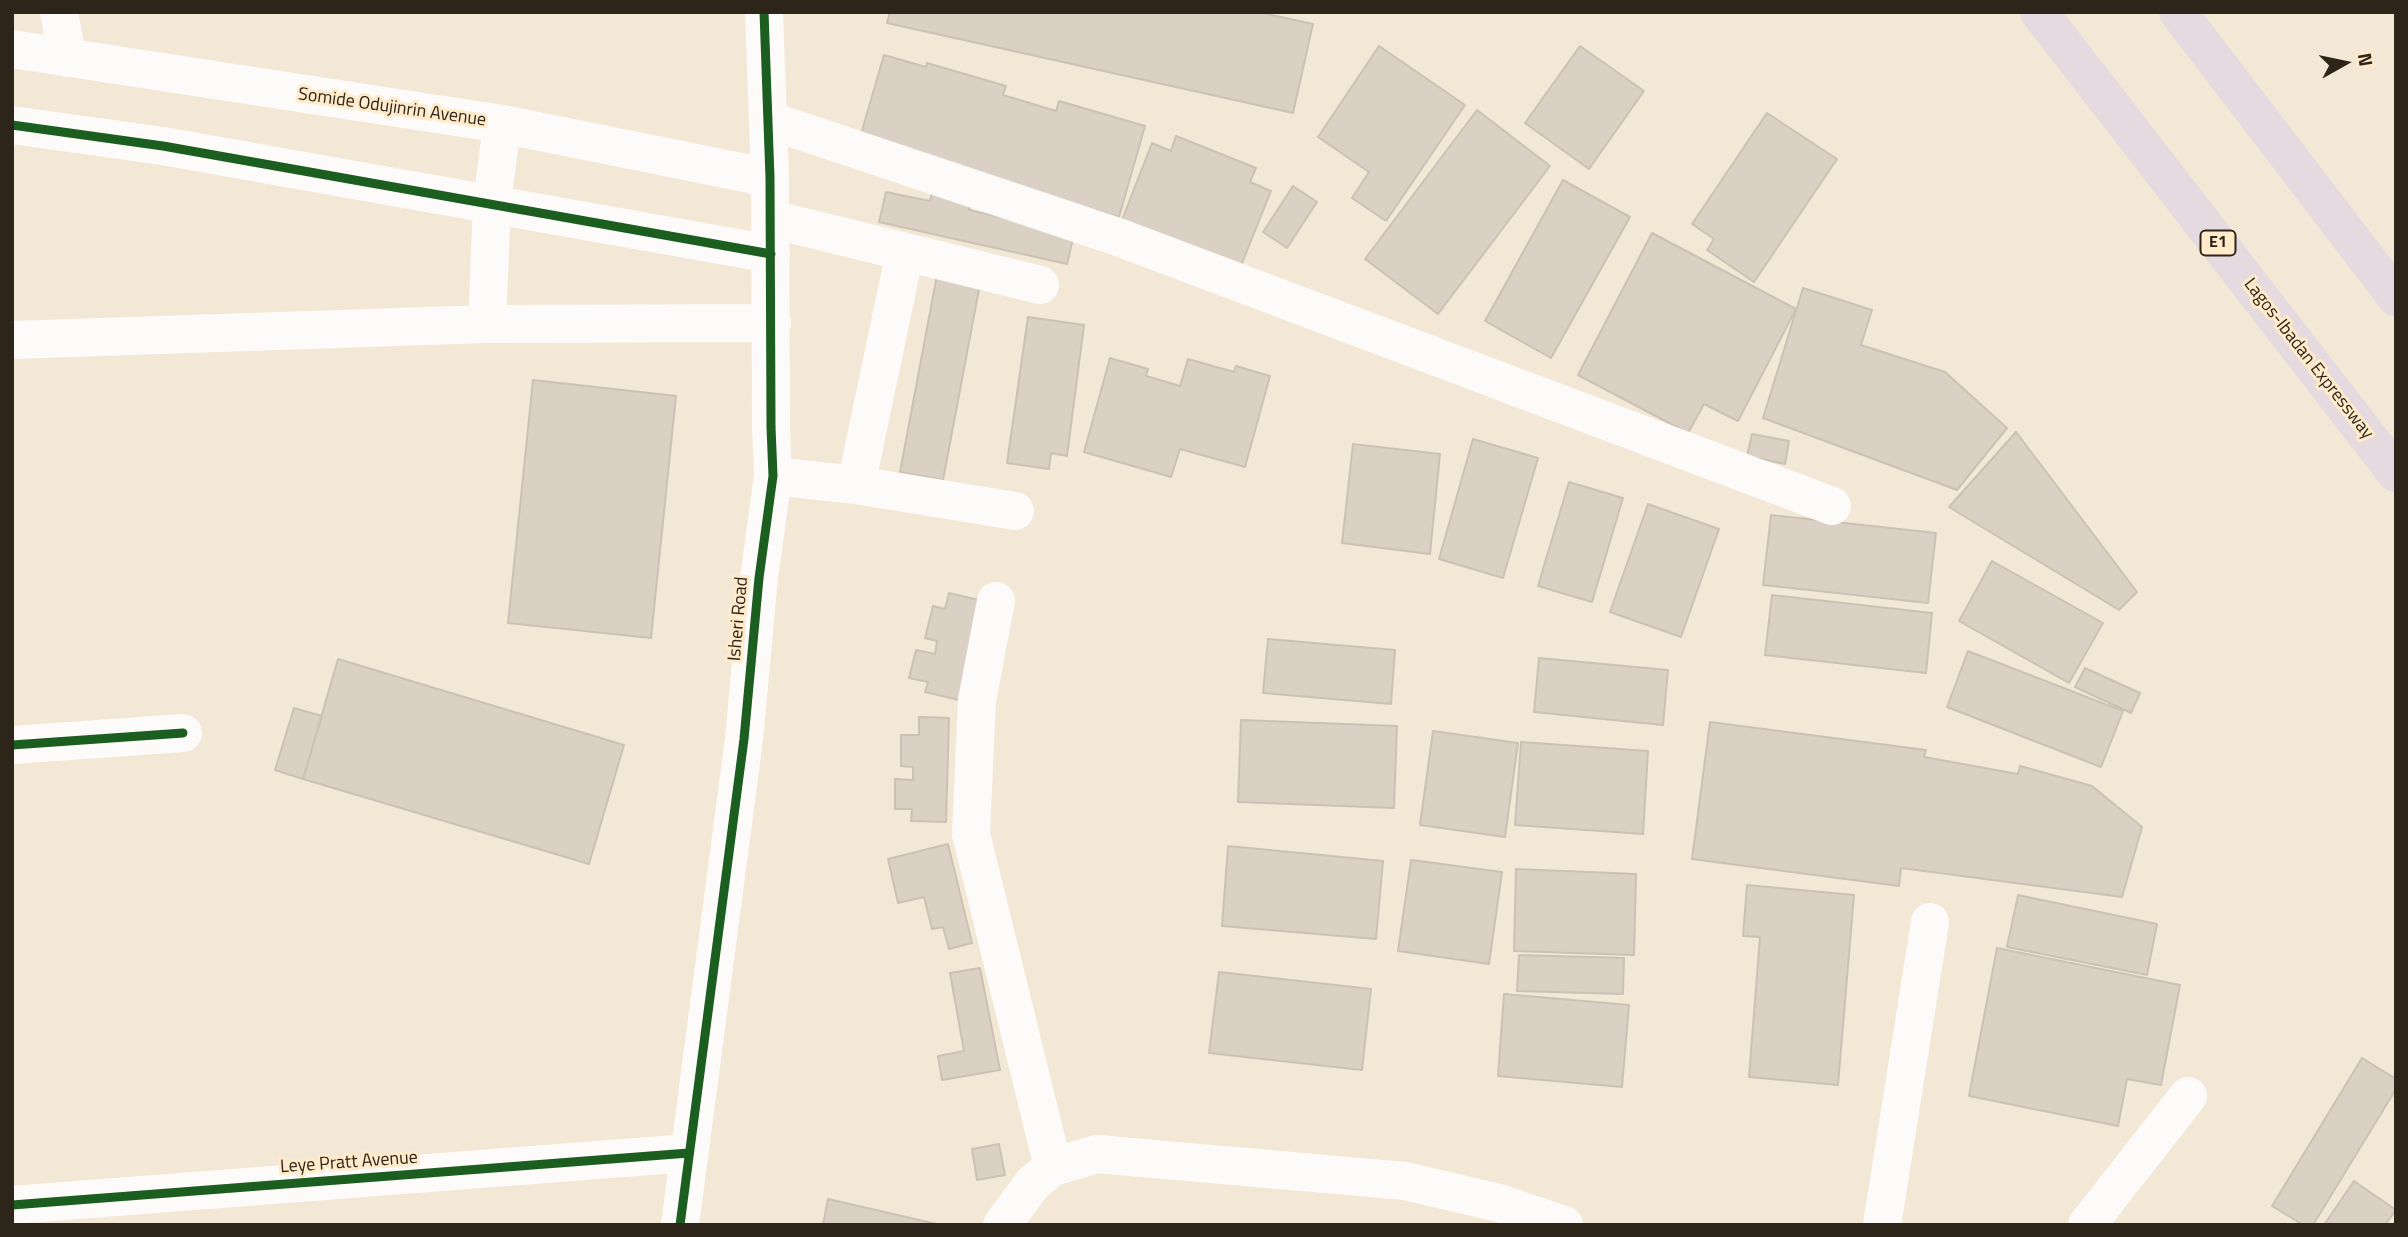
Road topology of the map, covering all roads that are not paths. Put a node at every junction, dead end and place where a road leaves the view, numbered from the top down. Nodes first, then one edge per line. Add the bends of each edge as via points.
1 (59, 12) edge
2 (764, 12) edge
3 (2039, 12) edge
4 (2178, 12) edge
5 (12, 49) edge
6 (67, 58) junction
7 (768, 120) junction
8 (502, 124) junction
9 (12, 125) edge
10 (770, 178) junction
11 (492, 203) junction
12 (771, 237) junction
13 (905, 252) junction
14 (1040, 285) dead end
15 (2396, 298) edge
16 (772, 323) junction
17 (486, 324) junction
18 (12, 340) edge
19 (2396, 473) edge
20 (773, 476) junction
21 (856, 485) junction
22 (1832, 506) dead end
23 (1015, 511) dead end
24 (996, 601) dead end
25 (183, 733) dead end
26 (12, 744) edge
27 (1930, 922) dead end
28 (2188, 1096) dead end
29 (689, 1153) junction
30 (1053, 1167) junction
31 (12, 1206) edge
32 (680, 1225) edge
33 (1002, 1225) edge
34 (1564, 1225) edge
35 (1882, 1225) edge
36 (2087, 1225) edge

1 - 6 street
2 - 7 street, Isheri Road
3 - 19 highway, Lagos-Ibadan Expressway / E1
4 - 15 highway
5 - 6 street, Somide Odujinrin Avenue
6 - 8 street, Somide Odujinrin Avenue
7 - 10 street, Isheri Road
7 - 22 street via 1118,237
8 - 10 street, Somide Odujinrin Avenue
8 - 11 street
9 - 11 street
10 - 12 street, Isheri Road
11 - 12 street
11 - 17 street
12 - 13 street
12 - 16 street, Isheri Road
13 - 14 street
13 - 21 street
16 - 17 street
16 - 20 street, Isheri Road
17 - 18 street
20 - 21 street
20 - 29 street, Isheri Road via 744,739
21 - 23 street
24 - 30 street via 977,700 971,834
25 - 26 street
27 - 35 street
28 - 36 street
29 - 31 street, Leye Pratt Avenue
29 - 32 street, Isheri Road
30 - 33 street via 1033,1183
30 - 34 street via 1097,1154 1405,1181 1499,1203

